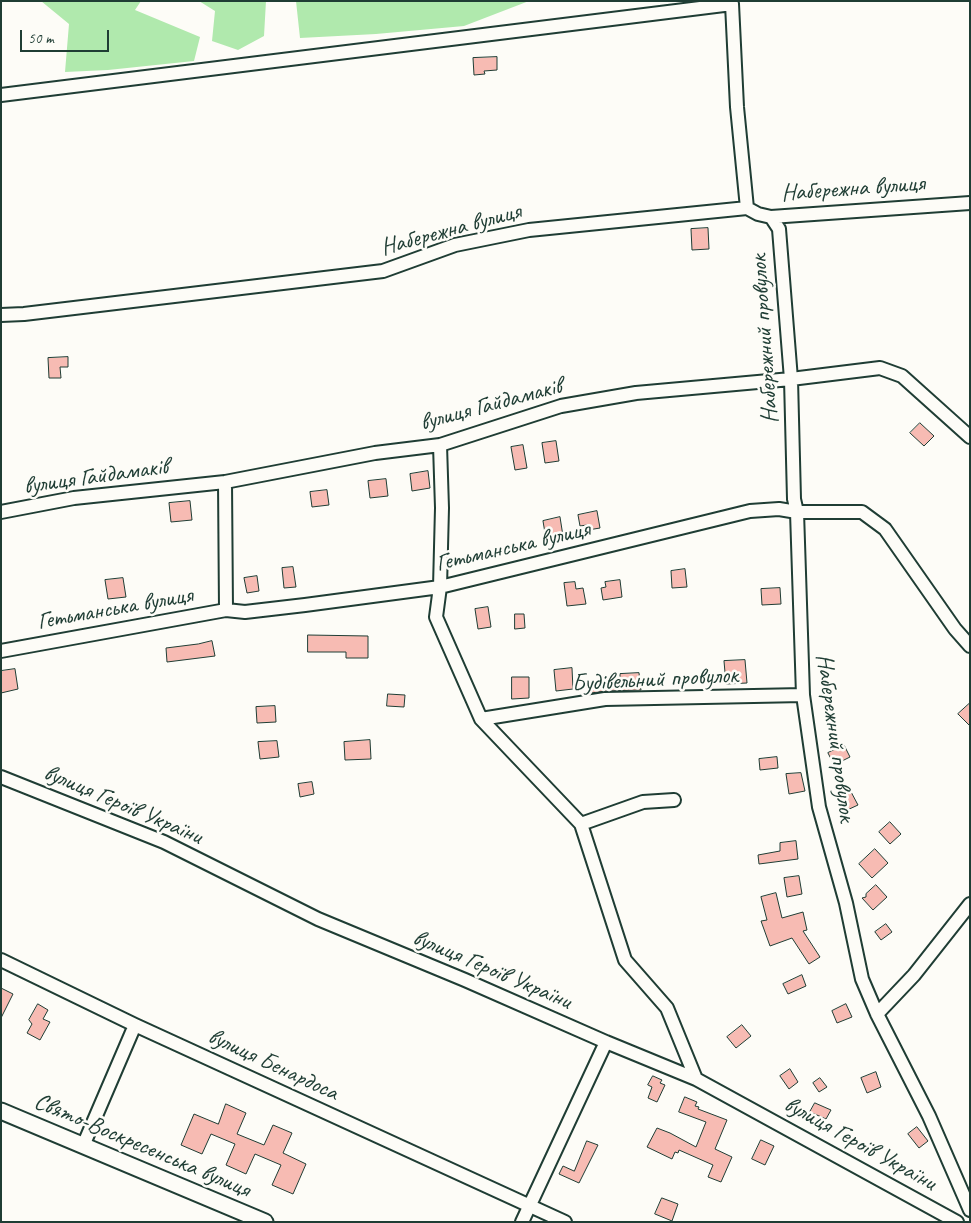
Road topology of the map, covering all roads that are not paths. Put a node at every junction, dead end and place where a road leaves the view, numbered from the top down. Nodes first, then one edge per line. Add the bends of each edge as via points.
1 (1, 94) edge
2 (970, 203) edge
3 (747, 208) junction
4 (771, 217) junction
5 (1, 315) edge
6 (791, 379) junction
7 (970, 437) edge
8 (440, 444) junction
9 (225, 482) junction
10 (1, 512) edge
11 (797, 512) junction
12 (440, 587) junction
13 (226, 610) junction
14 (970, 646) edge
15 (1, 650) edge
16 (803, 694) junction
17 (481, 719) junction
18 (1, 777) edge
19 (674, 800) dead end
20 (581, 824) junction
21 (970, 904) edge
22 (1, 960) edge
23 (876, 1014) junction
24 (135, 1026) junction
25 (606, 1042) junction
26 (696, 1079) junction
27 (1, 1111) edge
28 (83, 1146) junction
29 (529, 1206) junction
30 (970, 1210) edge
31 (265, 1222) edge
32 (522, 1222) edge
33 (565, 1222) edge
34 (957, 1222) edge

1 - 3 street via 732,4 737,107
2 - 4 street, Набережна вулиця
3 - 4 street, Набережна вулиця
3 - 5 street, Набережна вулиця via 529,230 455,246 384,271
4 - 6 street, Набережний провулок via 779,229
6 - 7 street, вулиця Гайдамаків via 880,368 902,376
6 - 8 street, вулиця Гайдамаків via 636,393 570,404
6 - 11 street, Набережний провулок
8 - 9 street, вулиця Гайдамаків
8 - 12 street
9 - 10 street, вулиця Гайдамаків via 74,498
9 - 13 street
11 - 12 street, Гетьманська вулиця via 779,509 750,512
11 - 14 street, Гетьманська вулиця via 862,512 885,529
11 - 16 street, Набережний провулок
12 - 13 street, Гетьманська вулиця via 305,606 244,612
12 - 17 street via 436,617
13 - 15 street, Гетьманська вулиця
16 - 17 street, Будівельний провулок via 605,699
16 - 23 street, Набережний провулок via 819,807 846,903 862,979
17 - 20 street
18 - 25 street, вулиця Героїв України via 164,842 318,919
19 - 20 street via 643,802
20 - 26 street via 625,960 667,1008
21 - 23 street via 914,975
22 - 24 street, вулиця Бенардоса
23 - 30 street, Набережний провулок via 929,1116
24 - 28 street
24 - 29 street, вулиця Бенардоса
25 - 26 street, вулиця Героїв України
25 - 29 street
26 - 34 street, вулиця Героїв України
27 - 28 street, Свято-Воскресенська вулиця
28 - 31 street, Свято-Воскресенська вулиця
29 - 32 street
29 - 33 street, вулиця Бенардоса

